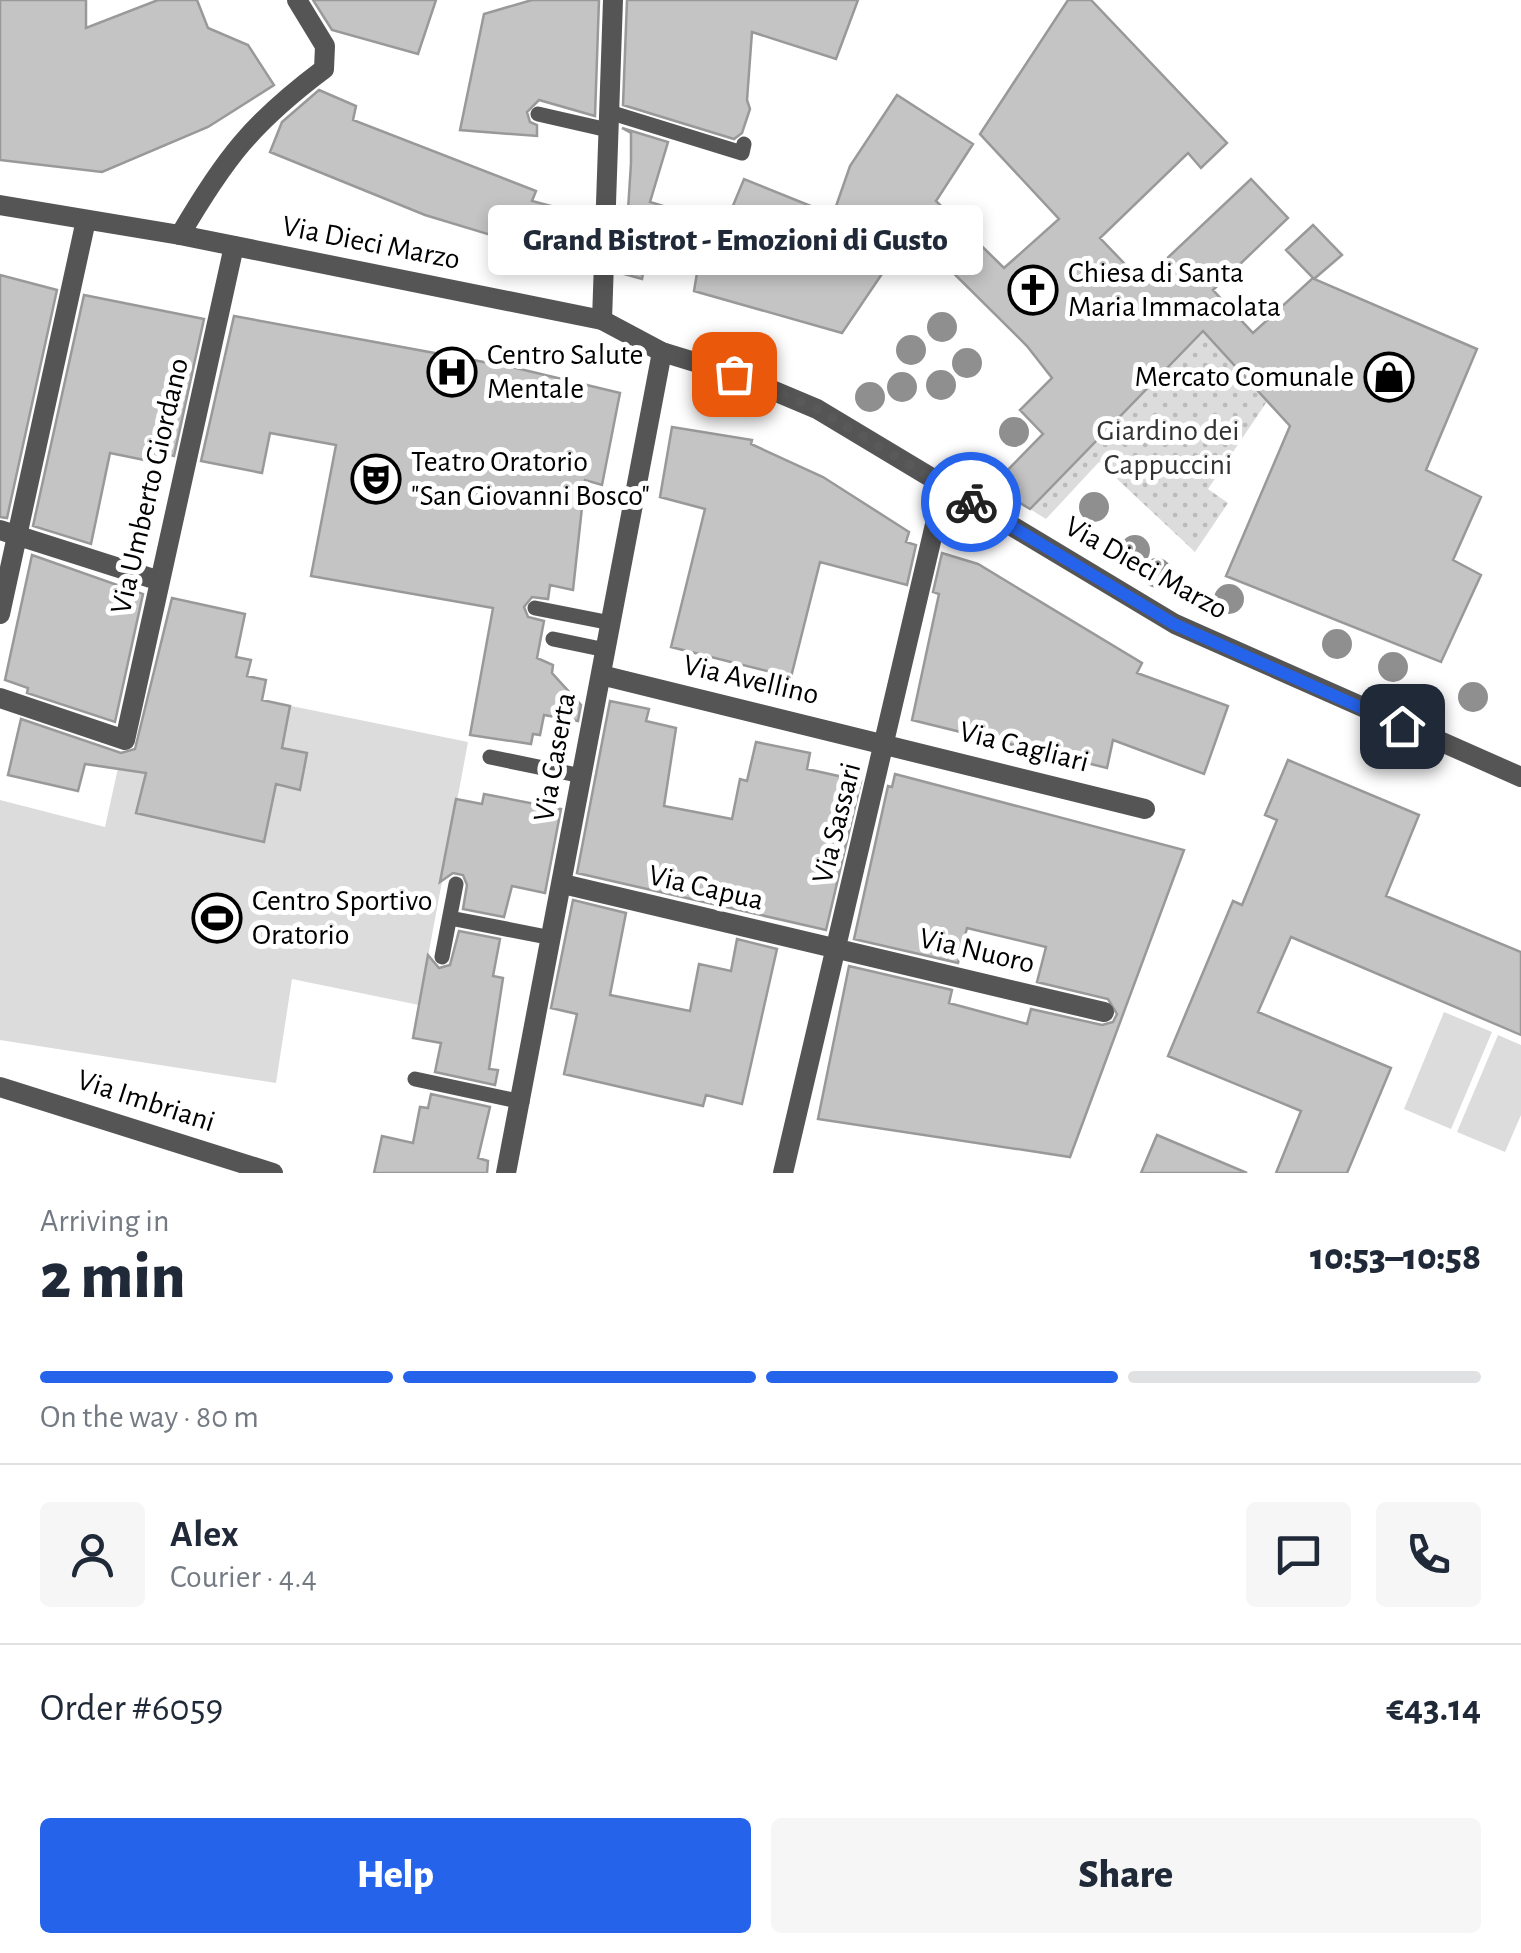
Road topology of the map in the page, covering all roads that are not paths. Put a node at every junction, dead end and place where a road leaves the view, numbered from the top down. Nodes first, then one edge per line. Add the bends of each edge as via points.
1 (297, 0) edge
2 (613, 0) edge
3 (538, 114) dead end
4 (609, 121) junction
5 (744, 144) dead end
6 (0, 206) edge
7 (86, 220) junction
8 (180, 236) junction
9 (234, 246) junction
10 (602, 320) junction
11 (662, 352) junction
12 (944, 486) junction
13 (9, 533) edge
14 (160, 581) junction
15 (536, 608) dead end
16 (0, 614) edge
17 (611, 623) junction
18 (553, 638) dead end
19 (606, 650) junction
20 (601, 675) junction
21 (0, 698) edge
22 (887, 743) junction
23 (490, 756) dead end
24 (582, 776) junction
25 (1521, 777) edge
26 (1145, 809) dead end
27 (456, 884) dead end
28 (562, 884) junction
29 (450, 918) junction
30 (552, 938) junction
31 (836, 949) junction
32 (442, 958) dead end
33 (1104, 1012) dead end
34 (415, 1080) dead end
35 (0, 1087) edge
36 (522, 1102) junction
37 (274, 1173) edge
38 (506, 1173) edge
39 (783, 1173) edge

1 - 8 street via 325,46 324,69 247,132
2 - 4 street
3 - 4 lane
4 - 5 lane via 742,152
4 - 10 street
6 - 7 street, Via Dieci Marzo
7 - 8 street, Via Dieci Marzo
7 - 13 street
8 - 9 street, Via Dieci Marzo
9 - 10 street, Via Dieci Marzo
9 - 14 street, Via Umberto Giordano
10 - 11 street, Via Dieci Marzo
11 - 12 street, Via Dieci Marzo via 817,409
11 - 17 street, Via Caserta
12 - 22 street, Via Sassari
12 - 25 street, Via Dieci Marzo via 1174,624
13 - 14 street
13 - 16 street
14 - 21 street, Via Umberto Giordano via 125,740
15 - 17 lane
17 - 19 street, Via Caserta
18 - 19 lane
19 - 20 street, Via Caserta
20 - 22 street, Via Avellino
20 - 24 street, Via Caserta
22 - 26 street, Via Cagliari
22 - 31 street, Via Sassari
23 - 24 lane
24 - 28 street, Via Caserta
27 - 29 lane
28 - 30 street, Via Caserta
28 - 31 street, Via Capua
29 - 30 lane
29 - 32 lane
30 - 36 street, Via Caserta
31 - 33 street, Via Nuoro
31 - 39 street, Via Sassari
34 - 36 lane
35 - 37 street, Via Imbriani
36 - 38 street, Via Caserta

